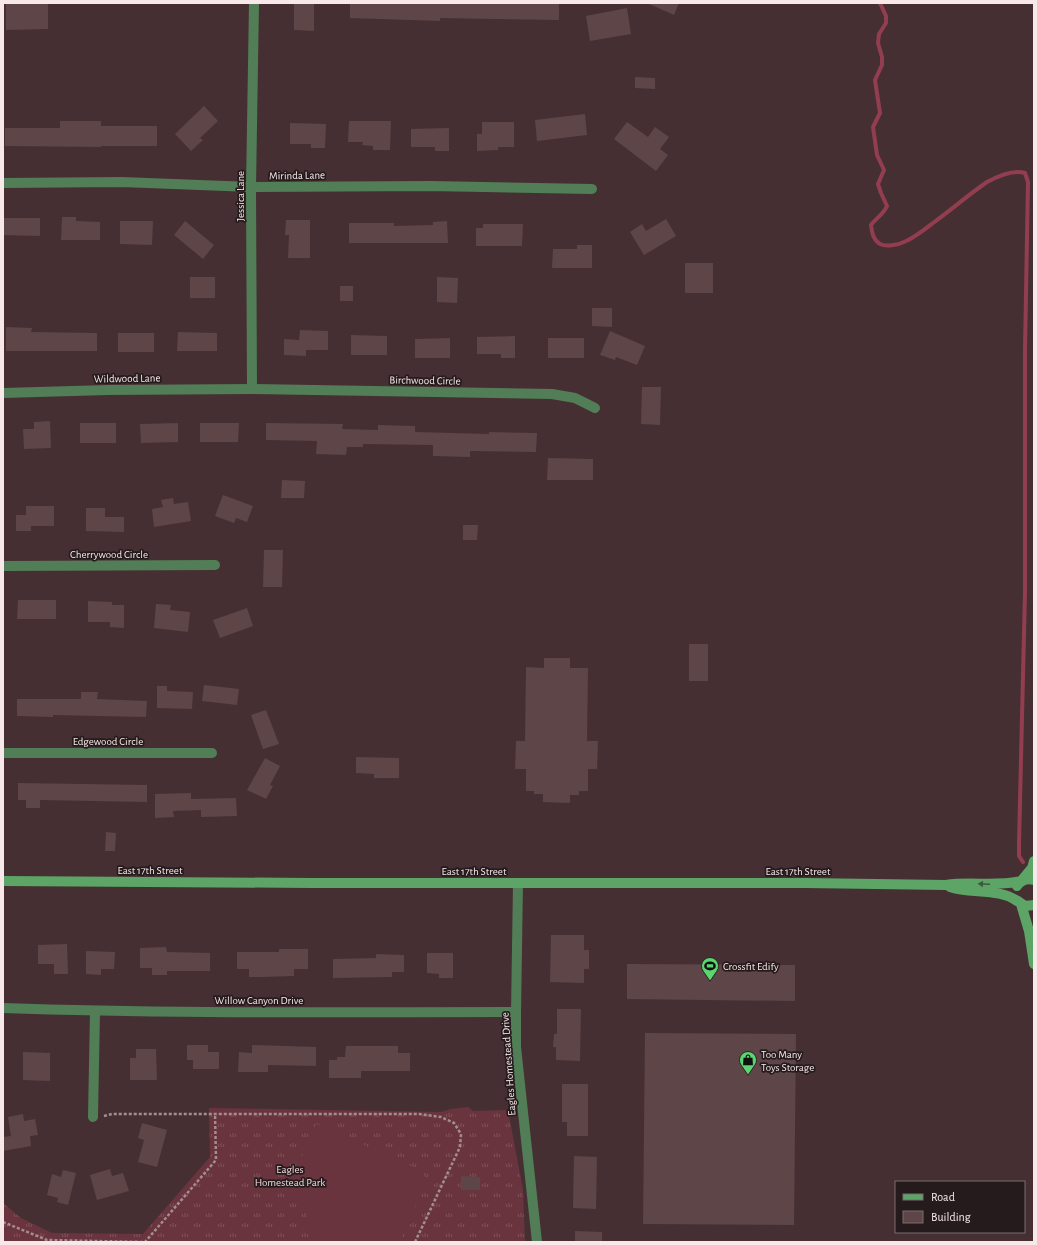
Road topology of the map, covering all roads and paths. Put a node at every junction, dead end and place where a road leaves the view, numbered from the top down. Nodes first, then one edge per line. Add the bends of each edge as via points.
1 (254, 3) edge
2 (3, 183) edge
3 (251, 187) junction
4 (592, 189) dead end
5 (252, 389) junction
6 (3, 393) edge
7 (595, 408) dead end
8 (215, 565) dead end
9 (3, 566) edge
10 (3, 753) edge
11 (212, 753) dead end
12 (1034, 861) edge
13 (1034, 880) edge
14 (3, 881) edge
15 (1022, 881) junction
16 (518, 883) junction
17 (946, 885) junction
18 (1019, 902) junction
19 (1034, 905) edge
20 (1034, 964) edge
21 (3, 1008) edge
22 (94, 1011) junction
23 (516, 1012) junction
24 (215, 1114) junction
25 (93, 1117) joint
26 (3, 1222) edge
27 (145, 1242) edge
28 (415, 1242) edge
29 (536, 1242) edge

1 - 3 street, Jessica Lane
2 - 3 street, Mirinda Lane via 122,182
3 - 4 street, Mirinda Lane via 430,186
3 - 5 street, Jessica Lane
5 - 6 street, Wildwood Lane
5 - 7 street, Birchwood Circle via 552,394 575,398
8 - 9 street, Cherrywood Circle
10 - 11 street, Edgewood Circle
12 - 15 main road
13 - 15 main road, East 17th Street
14 - 16 main road, East 17th Street
15 -> 17 main road, East 17th Street
15 - 18 main road via 1015,892
16 - 17 main road, East 17th Street
16 - 23 street, Eagles Homestead Drive
17 - 18 main road, East 17th Street via 956,889 1008,896
18 - 19 main road, East 17th Street via 1025,906
18 - 20 main road via 1029,931
21 - 22 street, Willow Canyon Drive
22 - 23 street, Willow Canyon Drive
22 - 25 street
23 - 29 street, Eagles Homestead Drive via 516,1047
24 - 25 path via 112,1114
24 - 27 path via 216,1160
24 - 28 path via 418,1114 441,1117 454,1124 461,1134 460,1147
26 - 27 path via 46,1240

